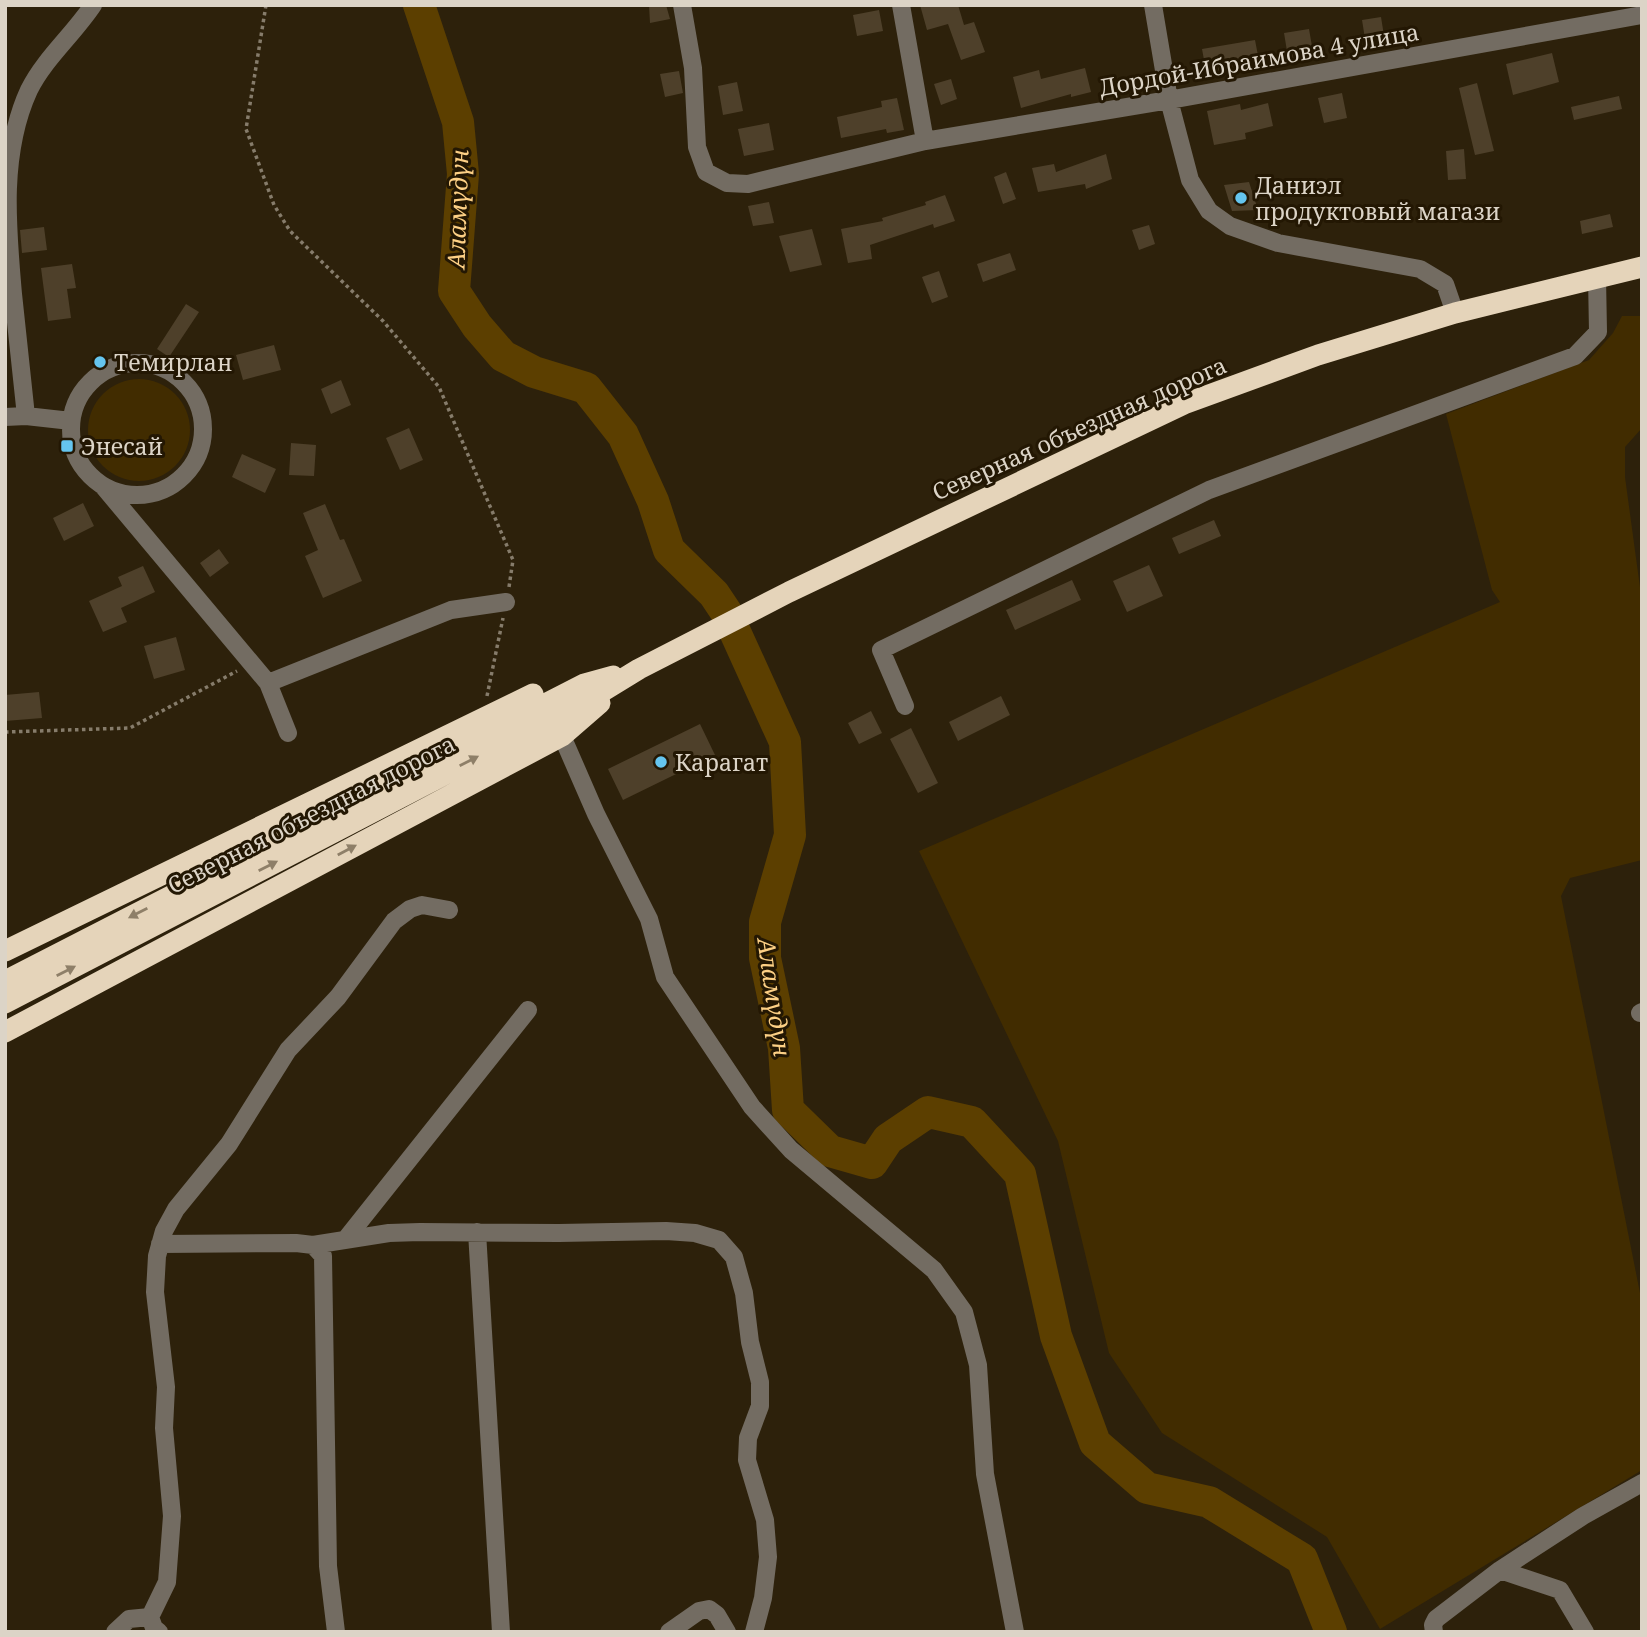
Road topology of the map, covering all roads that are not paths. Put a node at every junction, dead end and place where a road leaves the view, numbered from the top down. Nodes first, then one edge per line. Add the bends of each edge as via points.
1 (93, 5) edge
2 (682, 5) edge
3 (901, 5) edge
4 (1153, 5) edge
5 (1642, 15) edge
6 (1169, 100) junction
7 (925, 141) junction
8 (1642, 267) edge
9 (1597, 277) junction
10 (1455, 313) junction
11 (26, 416) junction
12 (5, 417) edge
13 (71, 421) junction
14 (103, 486) junction
15 (506, 602) road end
16 (648, 664) junction
17 (268, 683) junction
18 (905, 706) dead end
19 (288, 733) dead end
20 (562, 736) junction
21 (449, 910) dead end
22 (5, 951) edge
23 (5, 981) edge
24 (5, 1003) edge
25 (528, 1010) dead end
26 (5, 1032) edge
27 (477, 1232) junction
28 (345, 1240) junction
29 (160, 1244) junction
30 (313, 1245) junction
31 (1642, 1483) edge
32 (1500, 1570) junction
33 (155, 1624) edge
34 (115, 1632) edge
35 (336, 1632) edge
36 (501, 1632) edge
37 (669, 1632) edge
38 (727, 1632) edge
39 (754, 1632) edge
40 (1015, 1632) edge
41 (1434, 1632) edge
42 (1585, 1632) edge

1 - 11 street via 40,69 17,119 10,147 6,221
2 - 7 street, Дордой-Ибраимова 4 улица via 694,68 698,146 706,172 727,183 748,184
3 - 7 street
4 - 6 street
5 - 6 street, Дордой-Ибраимова 4 улица
6 - 7 street, Дордой-Ибраимова 4 улица
6 - 10 street via 1190,180 1209,212 1230,226 1278,243 1420,269 1444,284
8 - 9 highway, Северная объездная дорога
9 - 10 highway, Северная объездная дорога
9 - 18 street via 1598,332 1575,356 1209,491 881,650
10 - 16 highway, Северная объездная дорога via 1318,355 1184,404
11 - 12 street
11 - 13 street
13 - 14 street via 74,450 86,471
13 - 14 street via 77,398 97,376 124,363 154,364 175,374 198,402 202,443 179,480 146,494
14 - 17 street
15 - 17 street via 451,610
16 - 20 highway
16 - 22 highway via 578,673
16 -> 23 highway, Северная объездная дорога via 584,684
24 -> 16 highway, Северная объездная дорога via 590,699
17 - 19 street
26 -> 20 highway
20 - 40 street via 649,919 665,977 752,1107 791,1150 934,1270 964,1312 978,1365 985,1474
21 - 29 street via 422,905 394,921 338,997 288,1050 229,1144 176,1209
25 - 28 street
27 - 28 street via 389,1233
27 - 36 street
27 - 39 street via 695,1233 719,1240 734,1257 760,1382 760,1406 748,1438 747,1460 765,1520 768,1557
28 - 30 street
29 - 30 street
29 - 33 street via 155,1292 166,1387 164,1428 172,1516 167,1582
30 - 35 street via 323,1256 328,1566
31 - 32 street
32 - 41 street via 1436,1619
32 - 42 street via 1560,1590
33 - 34 street via 129,1619
37 - 38 street via 709,1609

